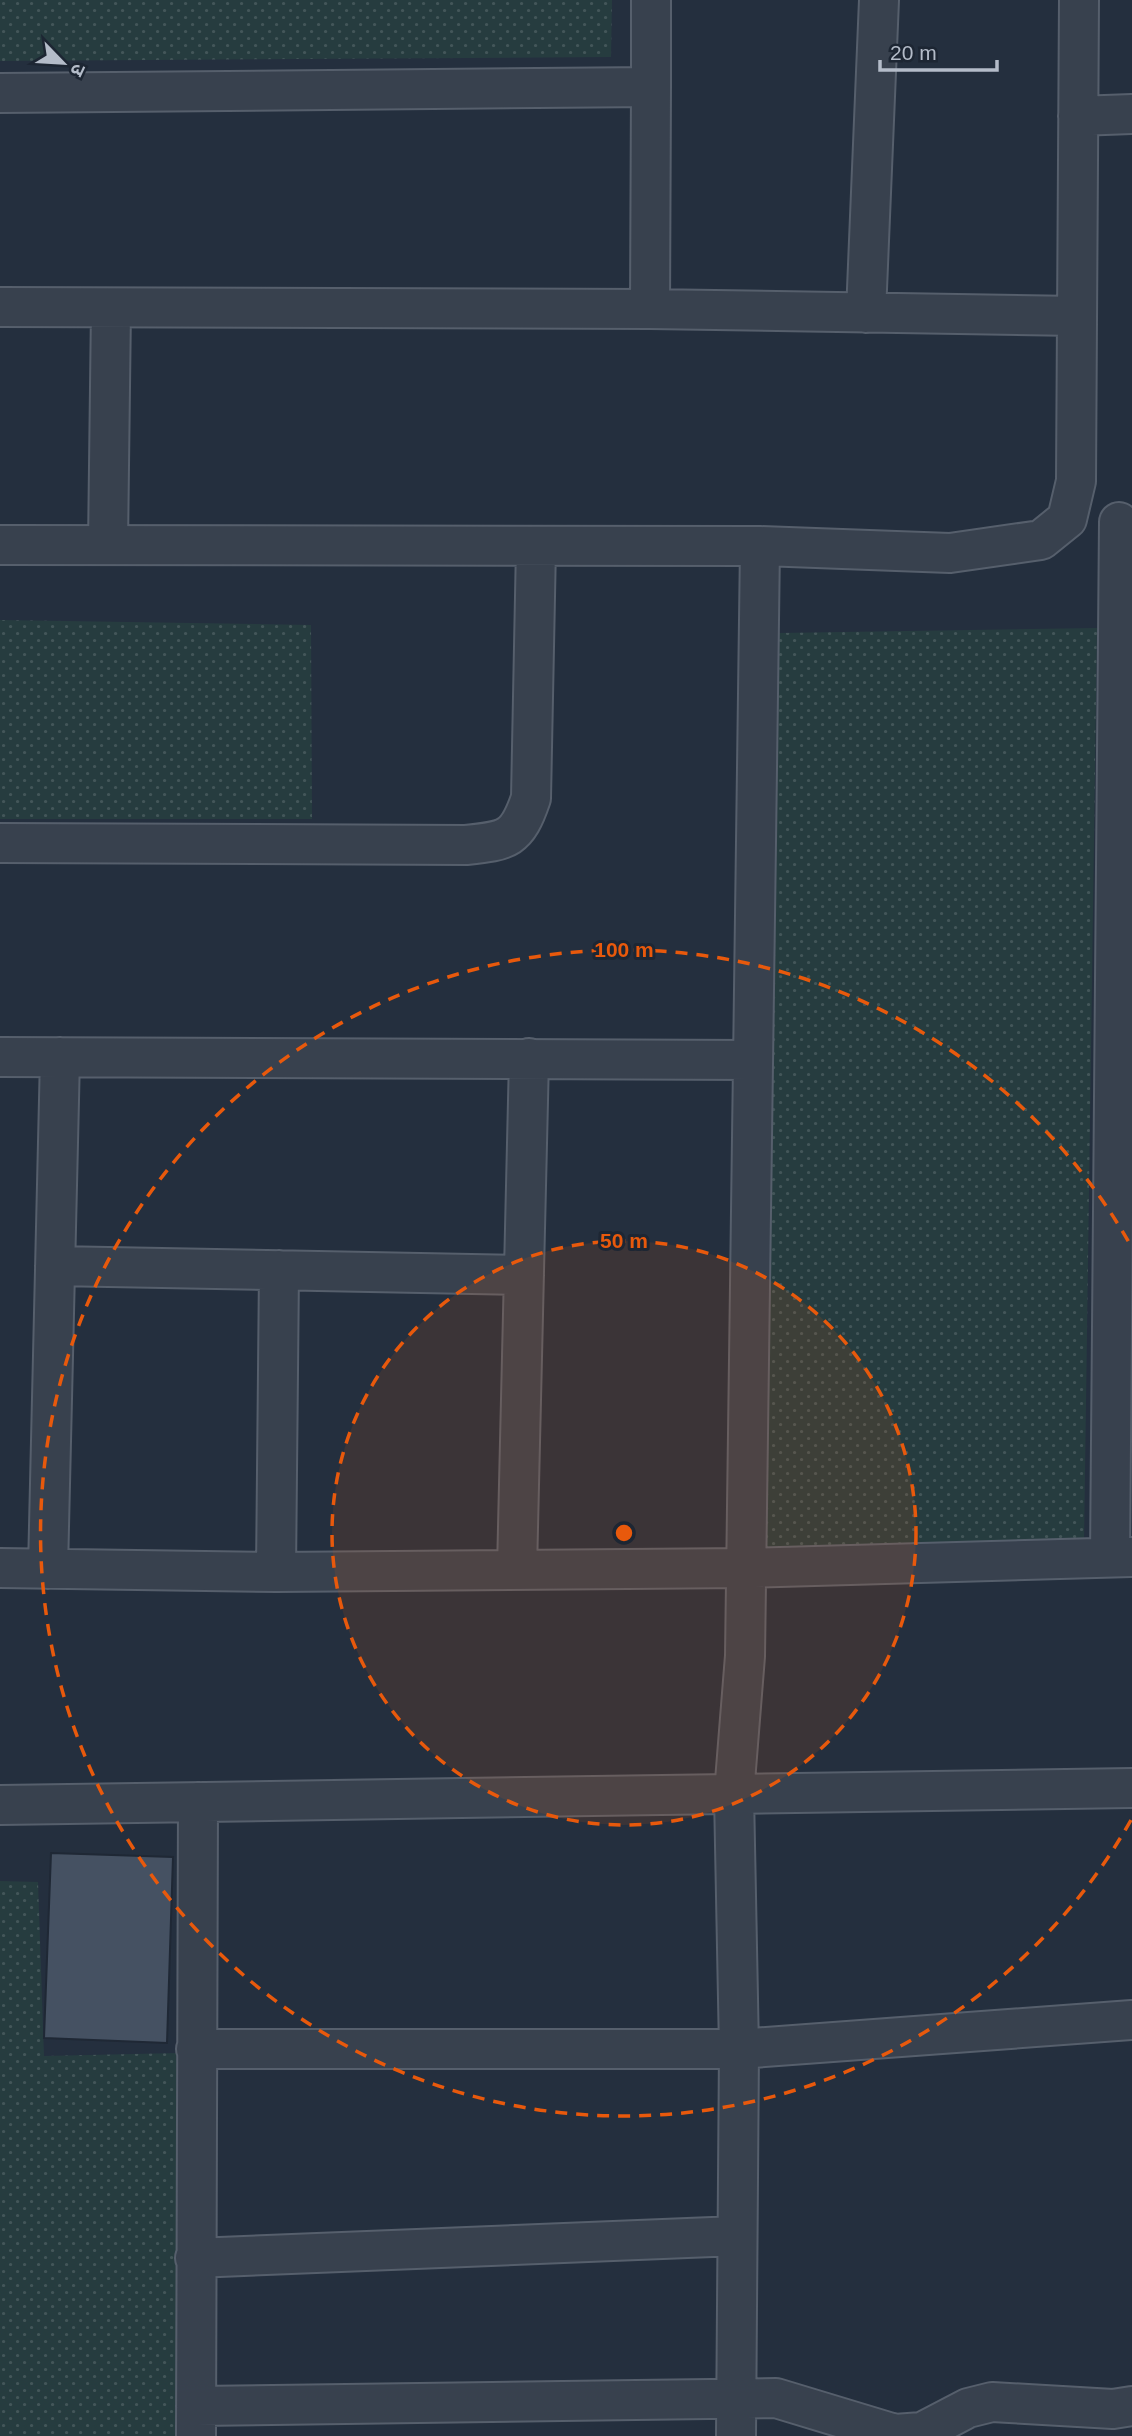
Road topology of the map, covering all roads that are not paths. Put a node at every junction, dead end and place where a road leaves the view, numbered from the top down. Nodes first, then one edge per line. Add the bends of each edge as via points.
1 (651, 0) edge
2 (878, 0) edge
3 (1079, 0) edge
4 (651, 88) junction
5 (0, 93) edge
6 (1132, 114) edge
7 (1078, 116) junction
8 (0, 307) edge
9 (111, 308) junction
10 (650, 309) junction
11 (866, 313) junction
12 (1077, 316) junction
13 (1067, 519) junction
14 (1126, 523) edge
15 (0, 545) edge
16 (108, 545) junction
17 (536, 545) junction
18 (760, 546) junction
19 (0, 843) edge
20 (0, 1057) edge
21 (60, 1057) junction
22 (529, 1058) junction
23 (753, 1060) junction
24 (55, 1266) junction
25 (279, 1270) junction
26 (524, 1275) junction
27 (1121, 1557) edge
28 (0, 1568) edge
29 (746, 1568) junction
30 (48, 1569) junction
31 (517, 1570) junction
32 (276, 1572) junction
33 (1132, 1788) edge
34 (734, 1794) junction
35 (198, 1802) junction
36 (0, 1805) edge
37 (1132, 2020) edge
38 (196, 2049) junction
39 (739, 2049) junction
40 (737, 2236) junction
41 (195, 2258) junction
42 (1132, 2406) edge
43 (736, 2418) edge
44 (196, 2421) edge
45 (895, 2435) edge

1 - 4 street
2 - 11 street
3 - 7 street
4 - 5 street
4 - 10 street
6 - 7 street
7 - 12 street
8 - 9 street
9 - 10 street
9 - 16 street
10 - 11 street
11 - 12 street
12 - 13 street via 1076,481
13 - 14 street
13 - 18 street via 1041,540 950,553
14 - 27 street
15 - 16 street
16 - 17 street
17 - 18 street
17 - 19 street via 531,798 522,827 498,842
18 - 23 street
20 - 21 street
21 - 22 street
21 - 24 street
22 - 23 street
22 - 26 street
23 - 29 street
24 - 25 street
24 - 30 street
25 - 26 street
25 - 32 street
26 - 31 street
27 - 29 street
28 - 30 street
29 - 31 street
29 - 34 street via 746,1656
30 - 32 street
31 - 32 street
33 - 34 street
34 - 35 street
34 - 39 street
35 - 36 street
35 - 38 street
37 - 39 street
38 - 39 street
38 - 41 street
39 - 40 street
40 - 41 street
40 - 43 street
41 - 44 street
42 - 45 street via 1113,2409 992,2402 968,2408 922,2432
43 - 44 street
43 - 45 street via 776,2398

